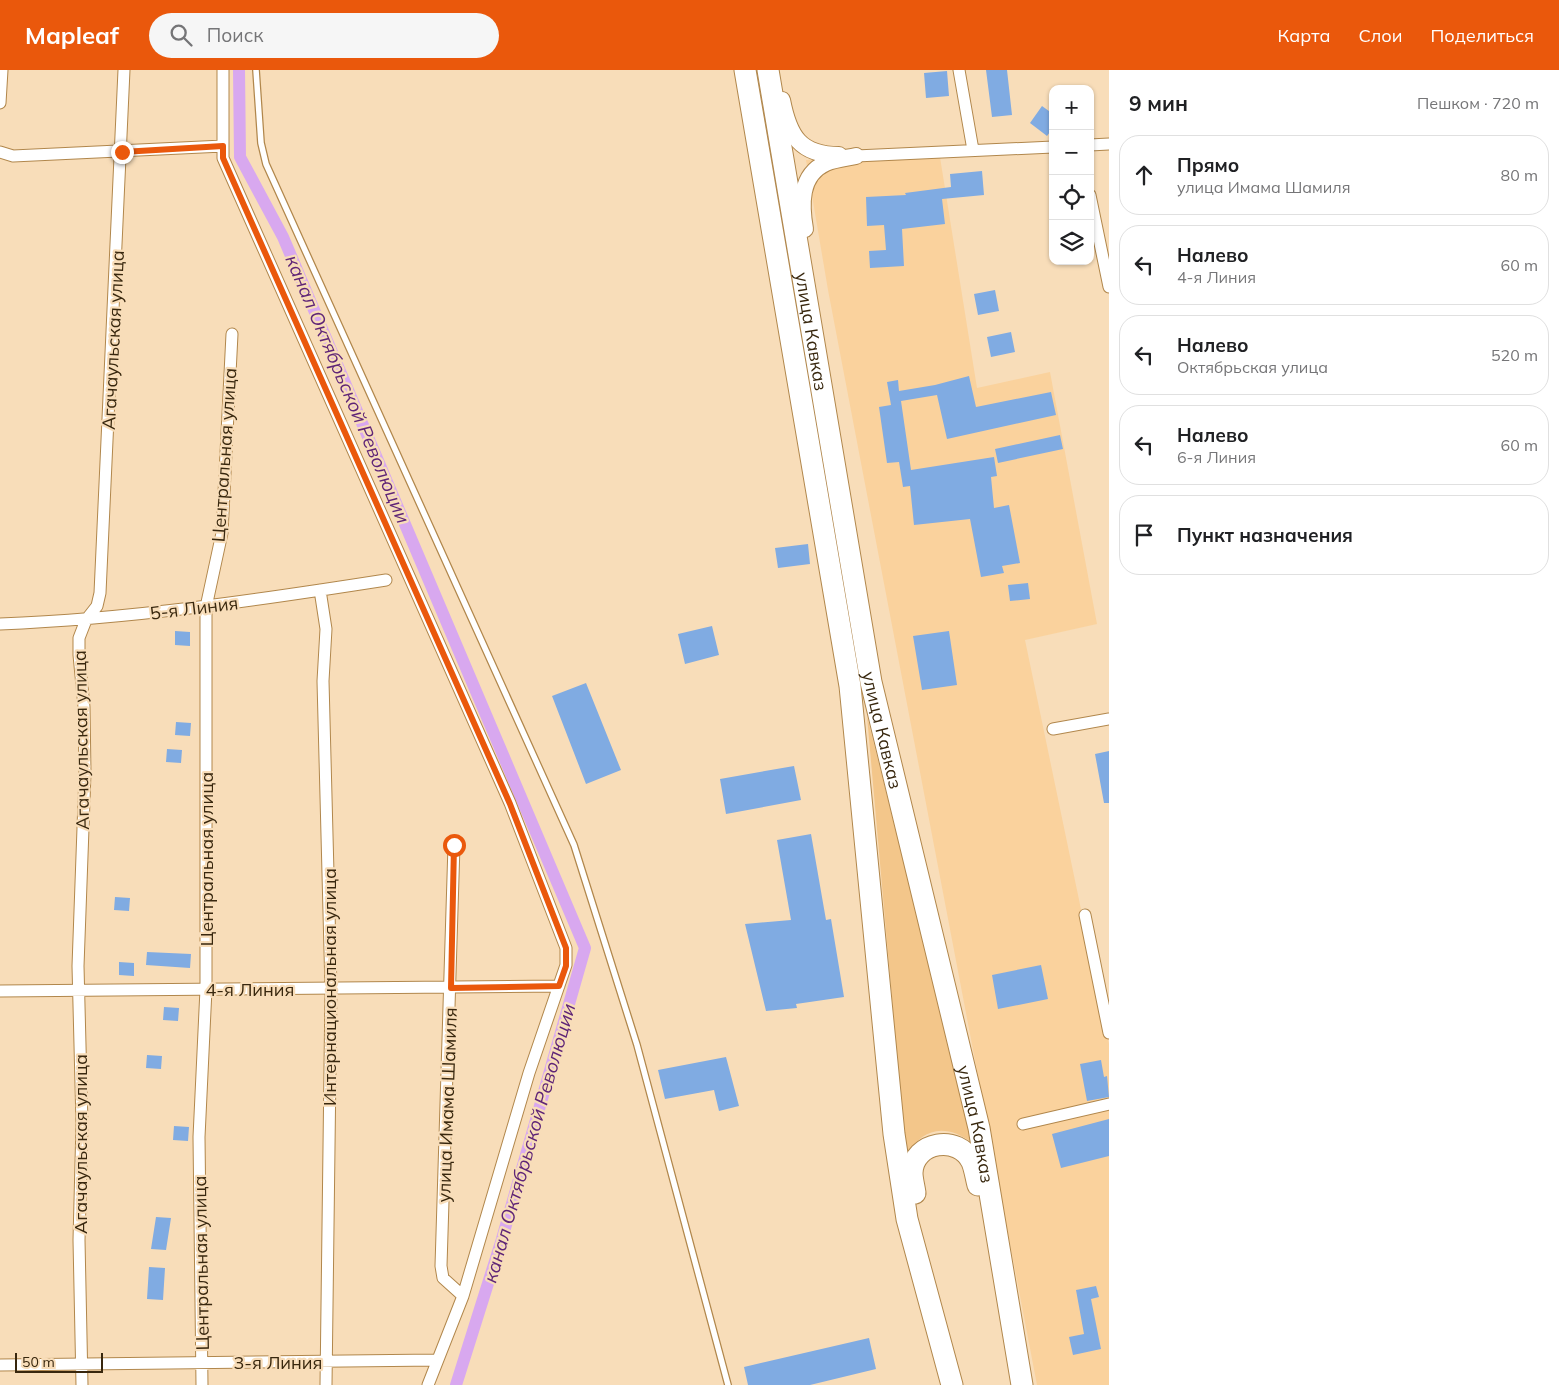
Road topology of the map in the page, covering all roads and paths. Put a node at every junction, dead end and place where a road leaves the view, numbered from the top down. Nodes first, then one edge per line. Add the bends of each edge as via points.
1 (2, 70) edge
2 (124, 70) edge
3 (223, 70) edge
4 (256, 70) edge
5 (745, 70) edge
6 (768, 70) edge
7 (776, 70) edge
8 (959, 70) edge
9 (0, 103) edge
10 (1109, 144) edge
11 (1094, 145) edge
12 (223, 146) junction
13 (1049, 147) edge
14 (973, 150) junction
15 (0, 152) edge
16 (122, 152) junction
17 (856, 156) junction
18 (1094, 217) edge
19 (1096, 228) junction
20 (1109, 228) edge
21 (1109, 287) edge
22 (811, 330) junction
23 (232, 334) dead end
24 (386, 580) dead end
25 (320, 590) junction
26 (206, 607) junction
27 (86, 620) junction
28 (0, 624) edge
29 (1109, 719) edge
30 (1053, 729) dead end
31 (454, 845) dead end
32 (1085, 915) dead end
33 (559, 986) junction
34 (451, 988) junction
35 (206, 989) junction
36 (331, 989) junction
37 (79, 990) junction
38 (0, 991) edge
39 (1109, 1033) edge
40 (1109, 1104) edge
41 (1023, 1124) dead end
42 (463, 1296) junction
43 (1012, 1319) junction
44 (934, 1324) junction
45 (437, 1360) junction
46 (202, 1362) junction
47 (326, 1362) junction
48 (82, 1363) junction
49 (0, 1365) edge
50 (82, 1385) edge
51 (202, 1385) edge
52 (326, 1385) edge
53 (428, 1385) edge
54 (728, 1385) edge
55 (952, 1385) edge
56 (1022, 1385) edge

1 - 9 street
2 - 16 street, Агачаульская улица
3 - 12 street
4 - 54 lane via 261,142 266,164 574,844 637,1045
5 - 44 highway, улица Кавказ via 850,686 894,1134 907,1220
6 - 22 highway, улица Кавказ
7 - 17 street via 787,120 800,143 816,154
8 - 14 street
10 - 11 street
12 - 16 street
12 - 33 street via 223,158 510,804 566,948 566,966
13 - 14 street
14 - 17 street
15 - 16 street via 13,156
16 - 27 street, Агачаульская улица via 100,593 97,606
17 - 22 street via 825,164 806,181 802,210 816,308
18 - 19 street
19 - 20 street
19 - 21 street
22 - 43 highway, улица Кавказ via 871,682 979,1128
23 - 26 street, Центральная улица via 222,533
24 - 25 street, 5-я Линия
25 - 26 street, 5-я Линия
25 - 36 street, Интернациональная улица via 326,629 323,681
26 - 27 street, 5-я Линия
26 - 35 street, Центральная улица
27 - 28 street, 5-я Линия
27 - 37 street, Агачаульская улица via 78,655 84,708 85,773
29 - 30 street
31 - 34 street, улица Имама Шамиля
32 - 39 street
33 - 34 street, 4-я Линия
33 - 42 street via 529,1072
34 - 36 street, 4-я Линия
34 - 42 street, улица Имама Шамиля via 441,1266 444,1278
35 - 36 street, 4-я Линия
35 - 37 street, 4-я Линия
35 - 46 street, Центральная улица via 200,1137
36 - 47 street, Интернациональная улица
37 - 38 street, 4-я Линия
37 - 48 street, Агачаульская улица
40 - 41 street
42 - 45 street
43 - 44 highway via 972,1161 962,1150 937,1144 925,1149 916,1159 912,1172
43 - 56 highway, улица Кавказ
44 - 55 highway
45 - 47 street, 3-я Линия
45 - 53 street
46 - 47 street, 3-я Линия
46 - 48 street, 3-я Линия
46 - 51 street, Центральная улица
47 - 52 street, Интернациональная улица
48 - 49 street, 3-я Линия
48 - 50 street, Агачаульская улица

